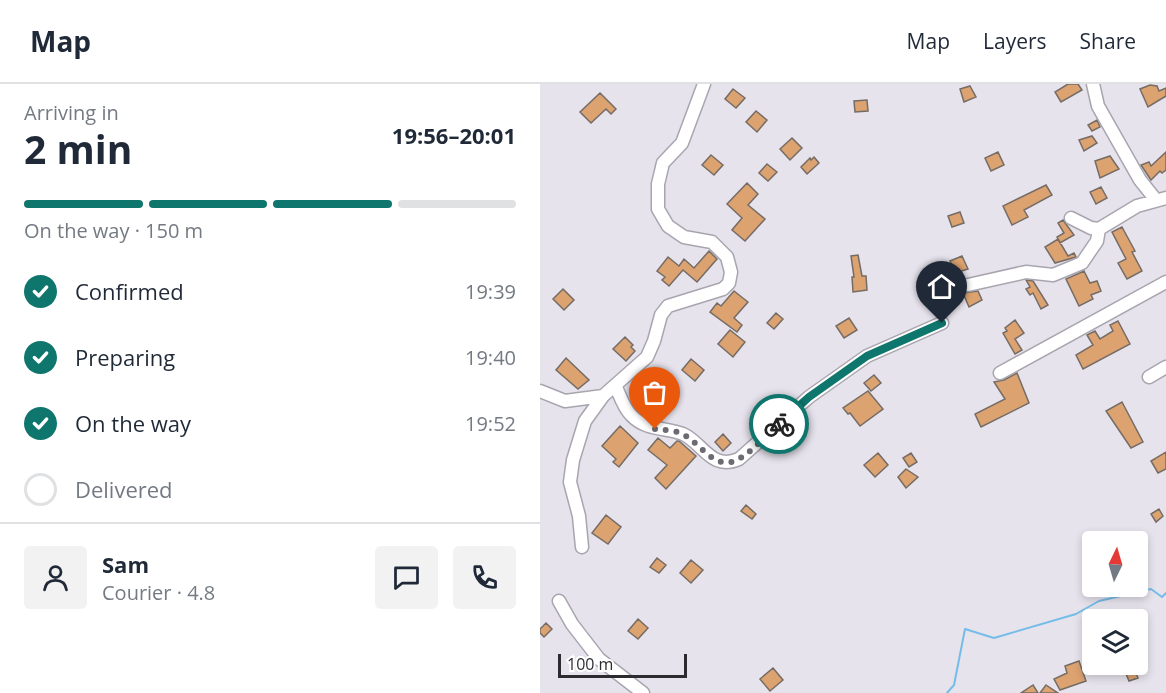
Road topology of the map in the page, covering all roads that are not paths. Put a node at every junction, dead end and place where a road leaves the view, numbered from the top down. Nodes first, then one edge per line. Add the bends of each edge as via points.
1 (704, 84) edge
2 (1093, 84) edge
3 (1161, 199) edge
4 (1071, 219) dead end
5 (1099, 229) junction
6 (1166, 282) edge
7 (968, 285) dead end
8 (942, 323) dead end
9 (1166, 367) edge
10 (1000, 373) dead end
11 (1149, 376) dead end
12 (616, 387) junction
13 (540, 391) edge
14 (603, 396) junction
15 (582, 547) dead end
16 (559, 601) dead end
17 (643, 693) edge

1 - 12 street via 682,143 663,163 658,208 668,226 684,237 712,242 728,257 729,283 723,289 668,306 661,315 647,357
2 - 3 street via 1098,106 1140,180
3 - 5 street via 1137,206
4 - 5 street
5 - 7 street via 1097,241 1082,263 1053,275 1026,272
6 - 10 street
8 - 12 street via 867,356 809,397 739,459 727,463 705,454 687,436 644,426 630,414
9 - 11 street
12 - 14 street
13 - 14 street via 565,401
14 - 15 street via 585,421 573,460 570,482
16 - 17 street via 600,659

